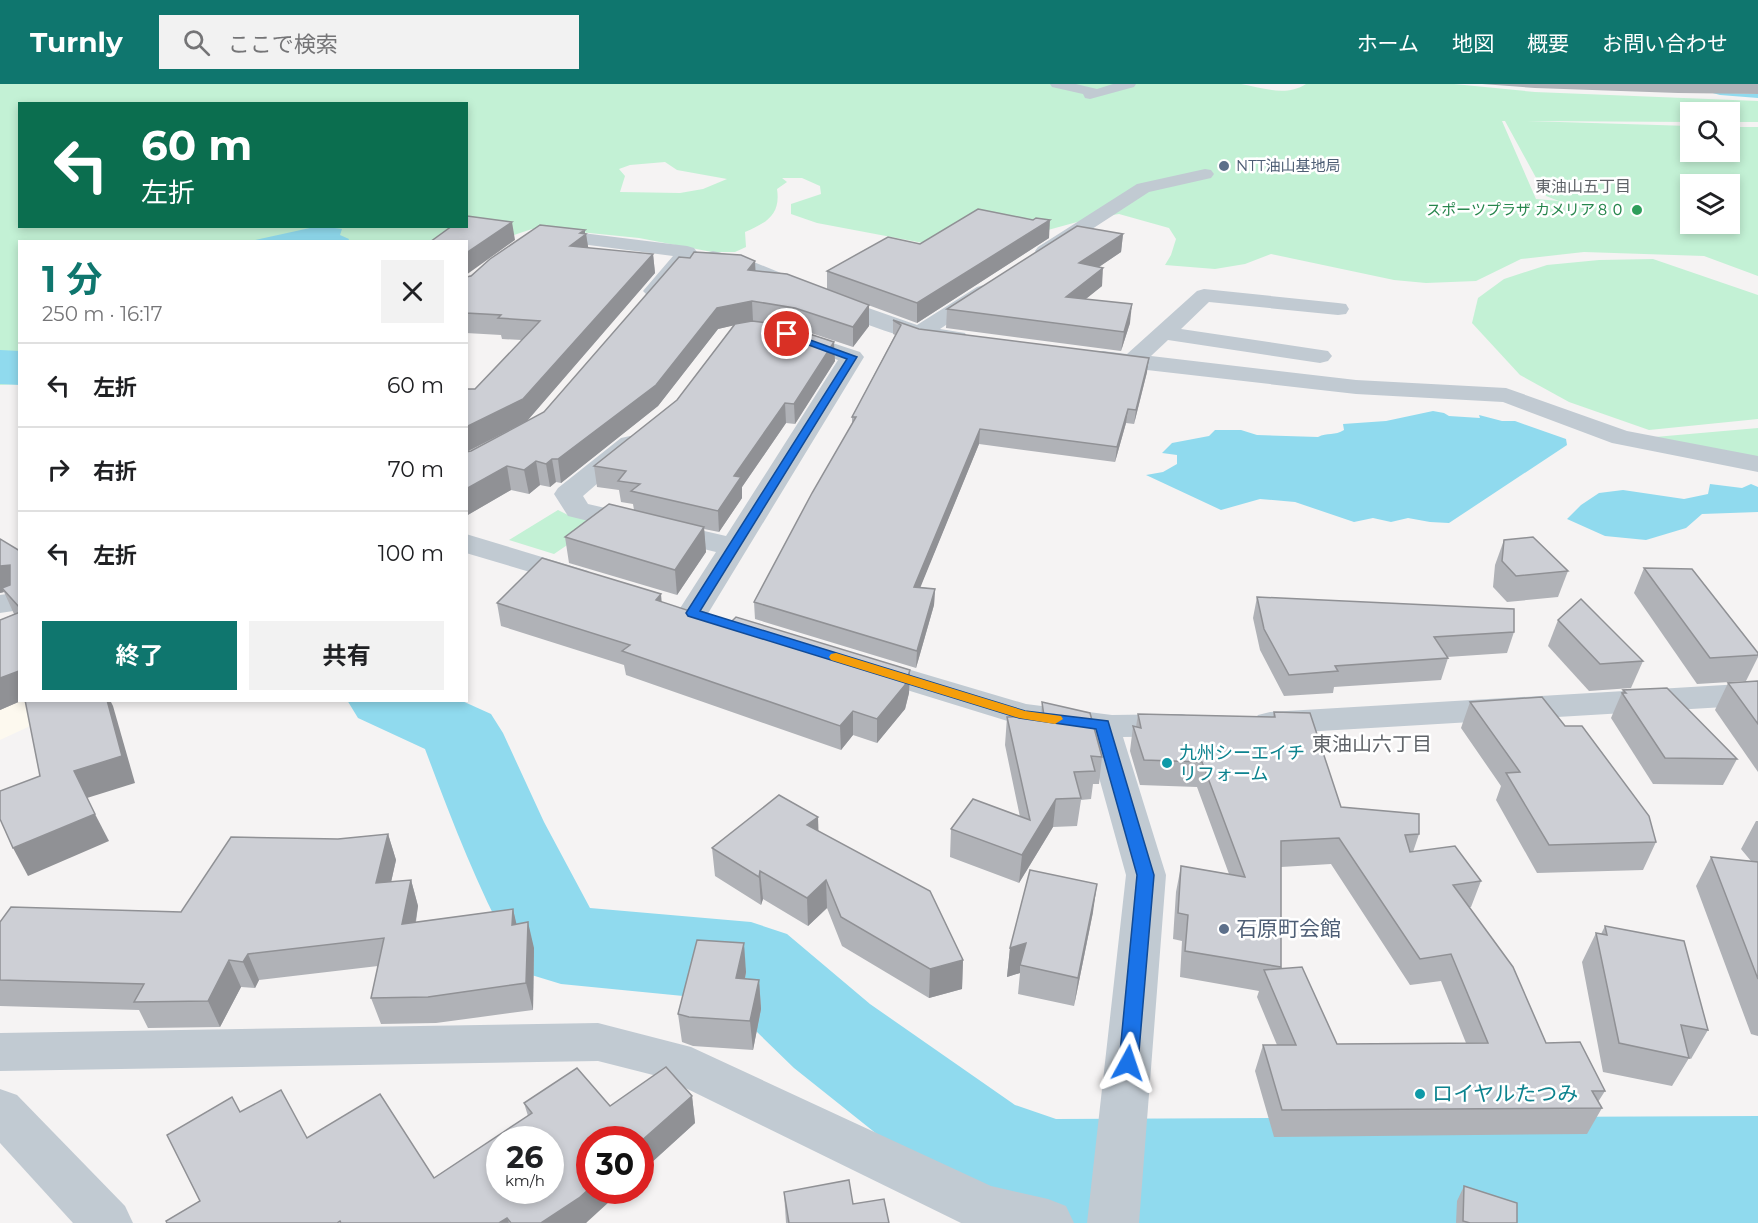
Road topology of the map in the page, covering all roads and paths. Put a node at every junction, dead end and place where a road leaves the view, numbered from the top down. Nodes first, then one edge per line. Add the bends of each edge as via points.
1 (1057, 84) edge
2 (1130, 84) edge
3 (1205, 174) dead end
4 (521, 246) edge
5 (687, 252) junction
6 (1026, 264) edge
7 (1006, 277) edge
8 (642, 305) edge
9 (1338, 309) dead end
10 (764, 332) edge
11 (919, 333) junction
12 (1163, 333) junction
13 (983, 342) edge
14 (1078, 355) edge
15 (1320, 356) dead end
16 (1133, 361) junction
17 (651, 428) edge
18 (1758, 464) edge
19 (468, 544) edge
20 (734, 547) junction
21 (602, 585) edge
22 (18, 601) edge
23 (659, 603) edge
24 (0, 604) edge
25 (693, 613) junction
26 (727, 624) edge
27 (841, 659) edge
28 (1758, 694) edge
29 (1102, 725) junction
30 (0, 1052) edge
31 (0, 1110) edge
32 (1113, 1218) edge
33 (107, 1223) edge
34 (1048, 1223) edge

1 - 2 street via 1093,94
3 - 6 street via 1143,188
4 - 5 street via 540,234
5 - 8 street
5 - 11 street via 737,262 846,308
7 - 11 street
9 - 12 street via 1204,295
10 - 20 street via 787,334 852,357
11 - 13 street
12 - 15 street
12 - 16 street
14 - 16 street
16 - 18 street via 1356,387 1506,395 1621,438
17 - 20 street via 568,494 578,510
19 - 21 street
20 - 25 street
22 - 24 street
23 - 25 street
25 - 26 street
27 - 29 street via 1024,715
28 - 29 street via 1228,725
29 - 32 street via 1146,875
30 - 34 street via 598,1041 675,1061 985,1209
31 - 33 street

